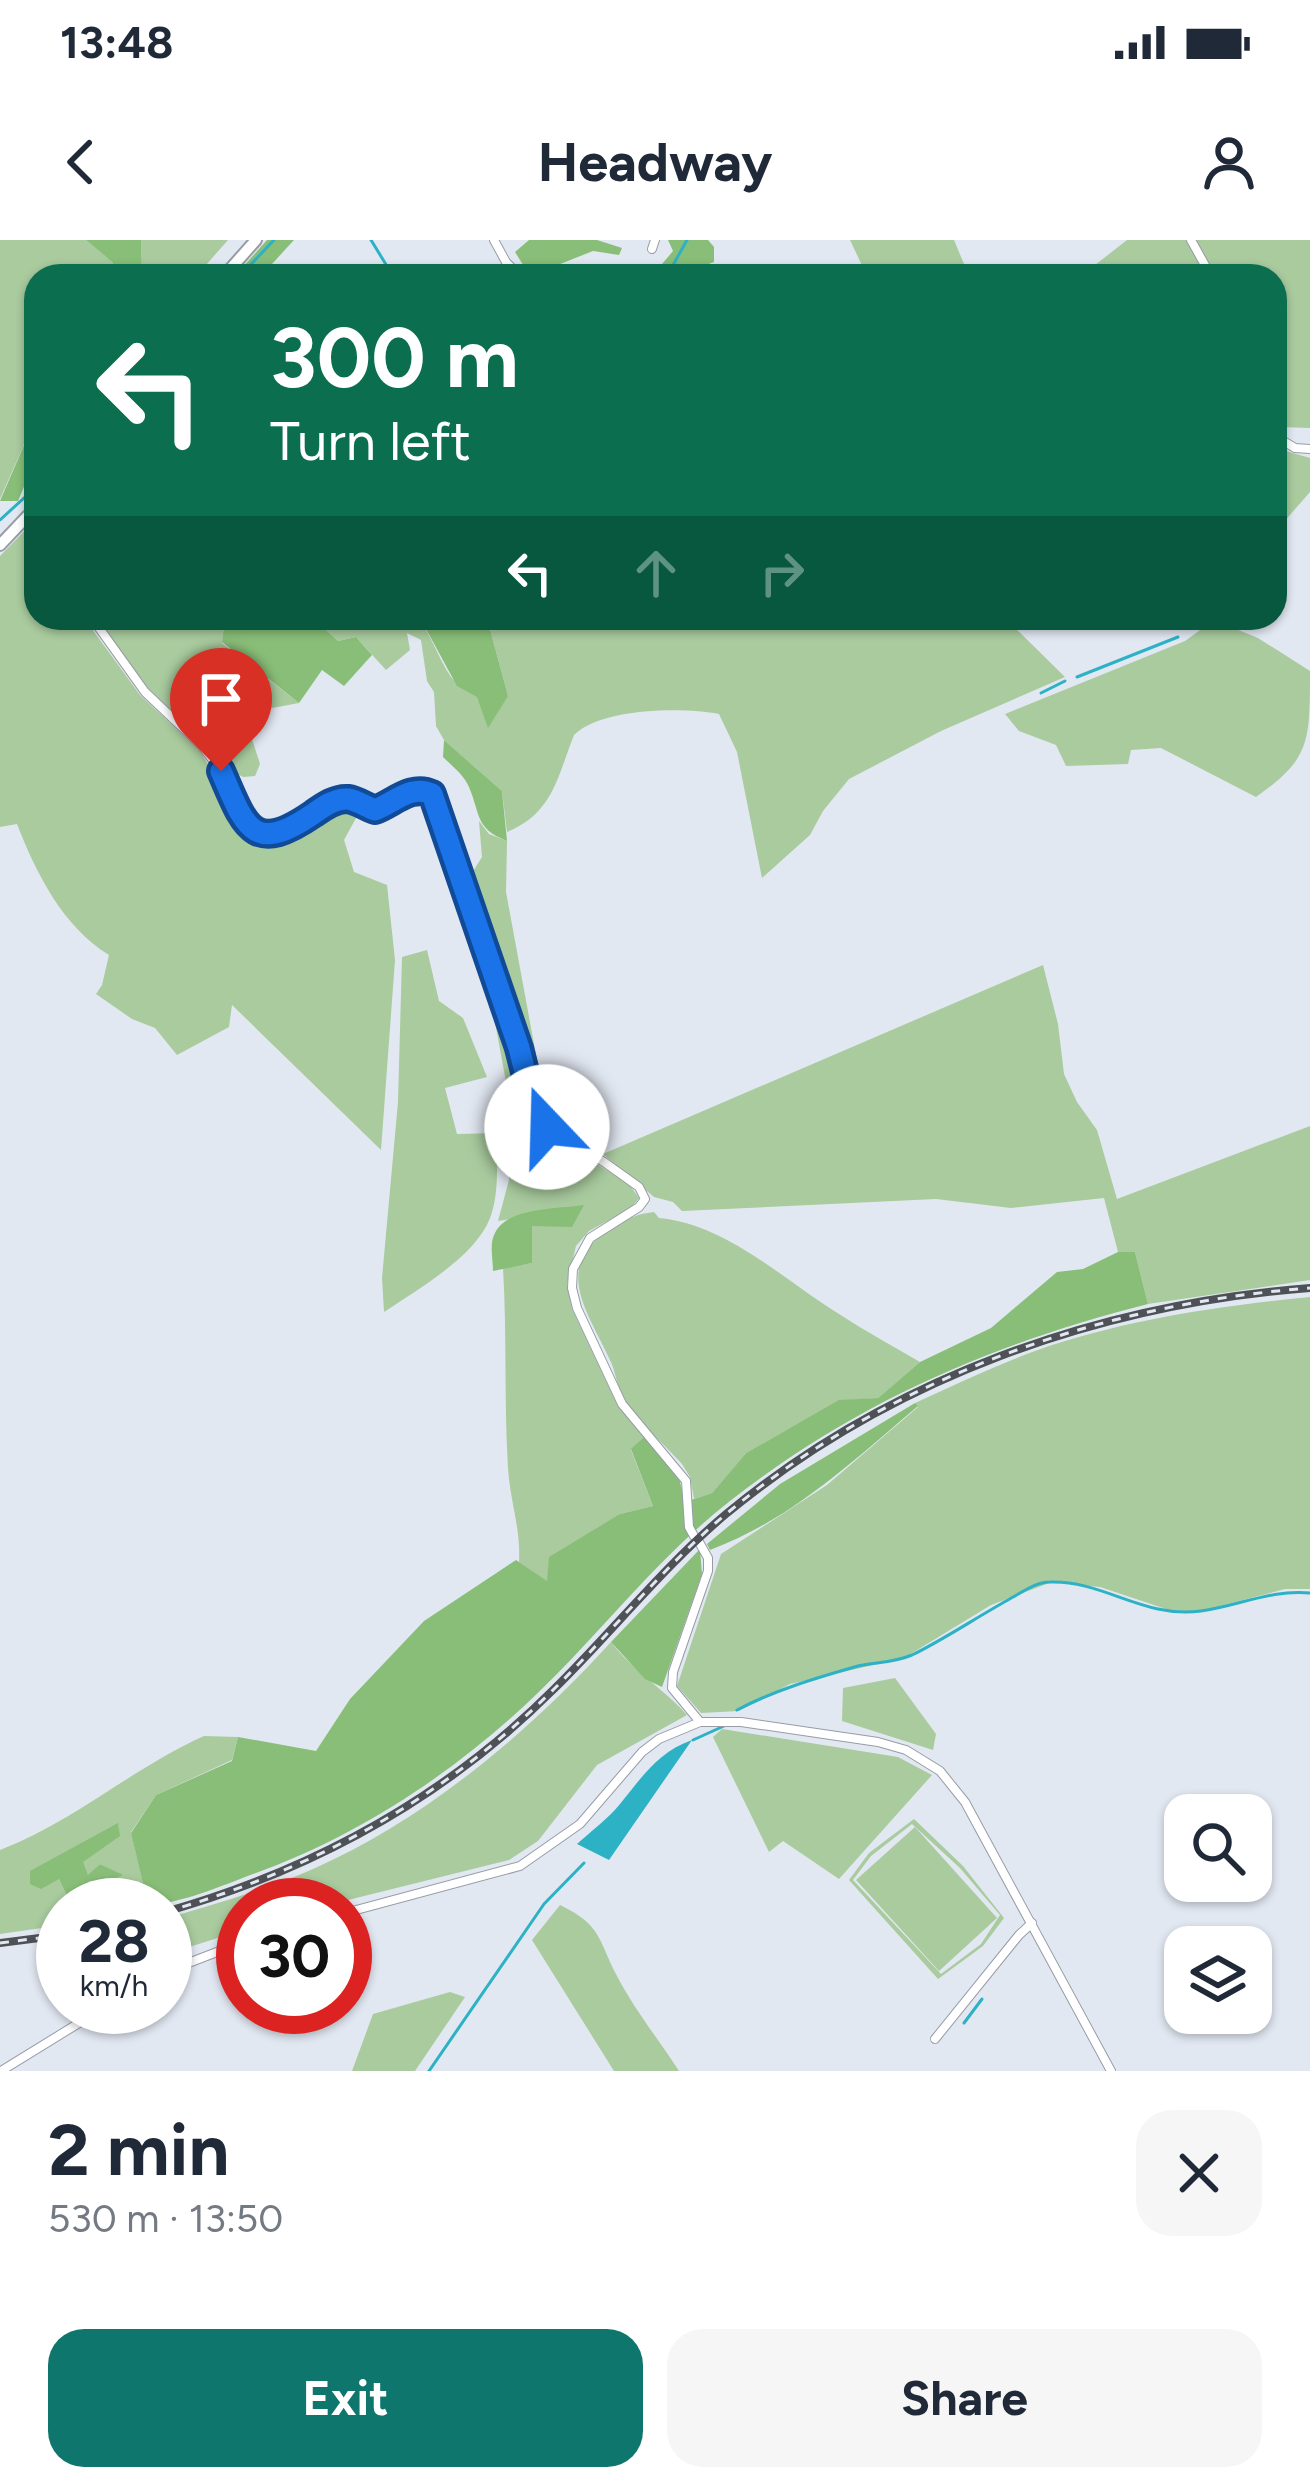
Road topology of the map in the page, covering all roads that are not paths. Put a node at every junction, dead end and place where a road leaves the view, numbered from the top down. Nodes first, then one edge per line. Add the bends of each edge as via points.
1 (256, 240) edge
2 (235, 264) edge
3 (24, 520) edge
4 (0, 544) edge
5 (101, 630) edge
6 (700, 1722) junction
7 (372, 1906) edge
8 (1032, 1923) junction
9 (61, 2034) edge
10 (938, 2035) dead end
11 (1, 2071) edge
12 (1112, 2071) edge

1 - 2 main road
3 - 4 main road
5 - 6 street via 145,692 202,746 257,832 288,831 331,802 375,810 409,792 432,794 534,1108 554,1133 645,1198 590,1238 572,1288 622,1404 686,1481 688,1527 708,1571 672,1688
6 - 7 street via 642,1752 580,1824 520,1866
6 - 8 street via 878,1742 924,1760 965,1802
8 - 10 street
8 - 12 street
9 - 11 street

